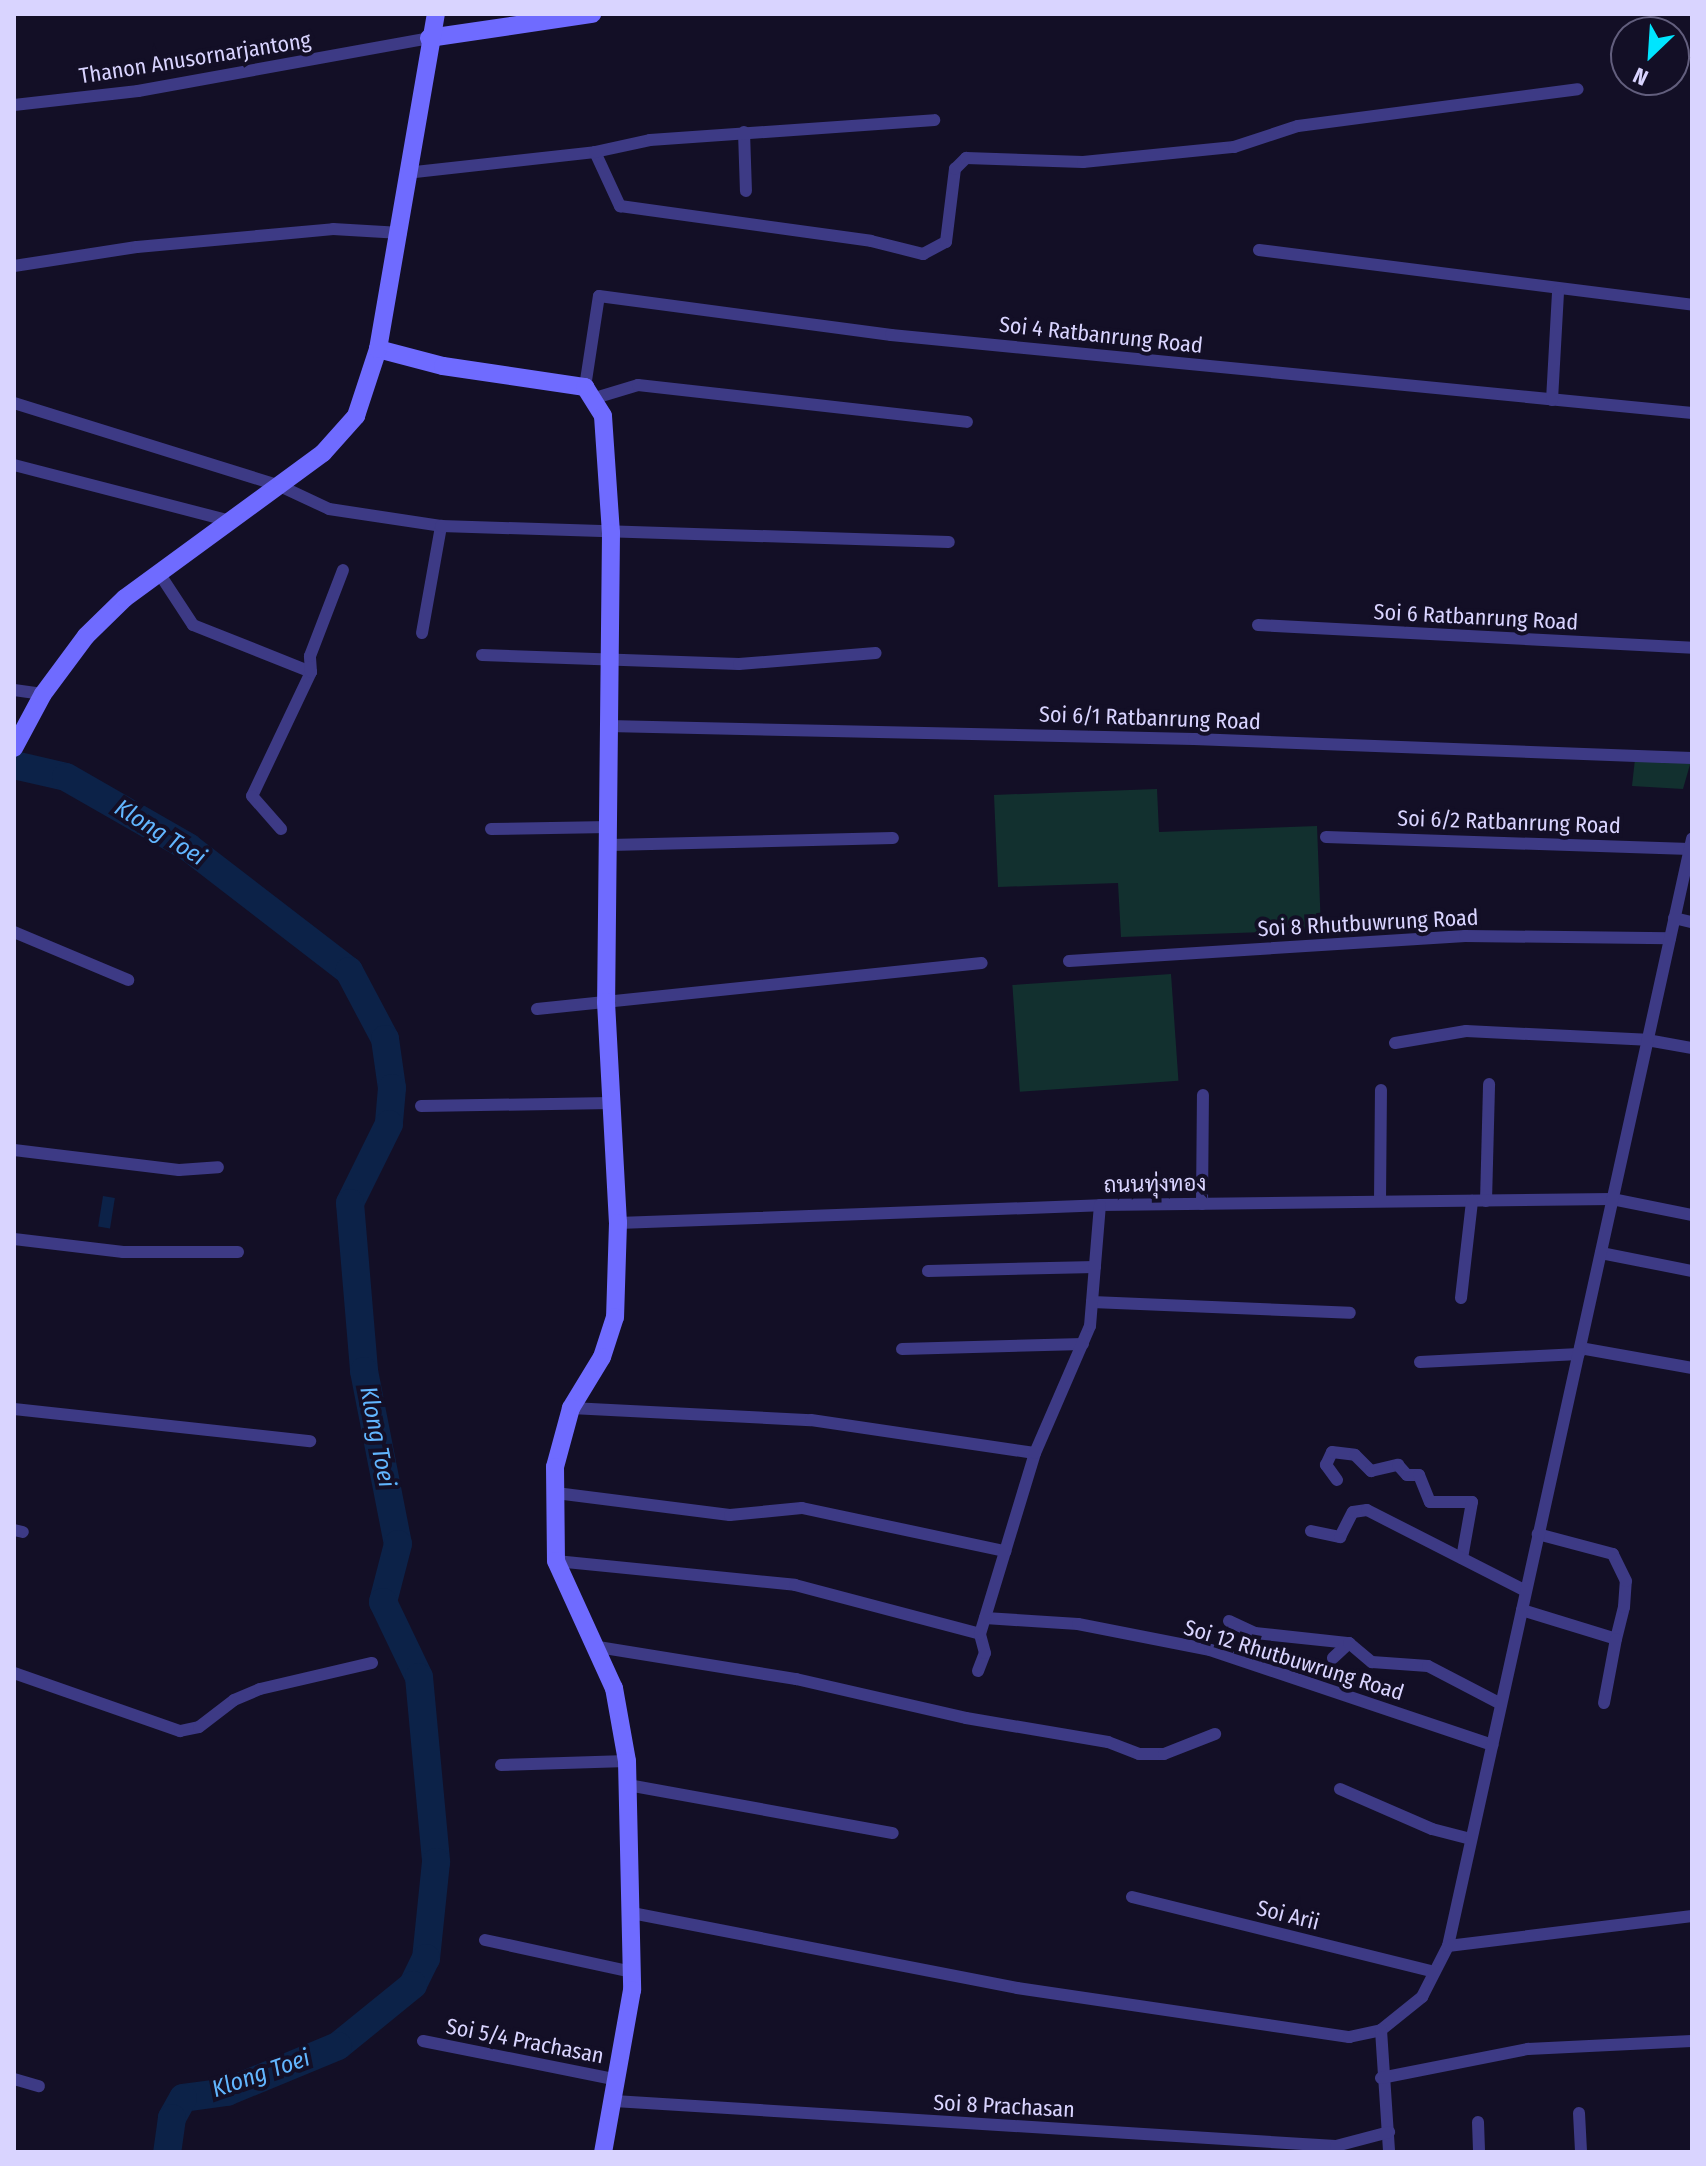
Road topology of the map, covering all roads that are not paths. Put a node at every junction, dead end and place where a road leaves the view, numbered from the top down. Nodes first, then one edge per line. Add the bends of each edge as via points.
1 (436, 14) edge
2 (592, 14) edge
3 (429, 38) junction
4 (1578, 89) dead end
5 (14, 105) edge
6 (934, 120) dead end
7 (744, 132) junction
8 (595, 152) junction
9 (406, 173) junction
10 (746, 191) dead end
11 (401, 233) junction
12 (1259, 250) dead end
13 (14, 266) edge
14 (1558, 291) junction
15 (1692, 305) edge
16 (378, 349) junction
17 (590, 393) junction
18 (1552, 400) junction
19 (14, 403) edge
20 (1692, 413) edge
21 (967, 422) dead end
22 (14, 465) edge
23 (280, 486) junction
24 (226, 520) junction
25 (441, 526) junction
26 (611, 533) junction
27 (949, 542) dead end
28 (343, 570) dead end
29 (159, 573) junction
30 (1258, 625) dead end
31 (422, 633) dead end
32 (1692, 648) edge
33 (876, 653) dead end
34 (482, 655) dead end
35 (606, 661) junction
36 (311, 672) junction
37 (14, 690) edge
38 (43, 694) junction
39 (608, 726) junction
40 (14, 748) edge
41 (1692, 758) edge
42 (281, 829) dead end
43 (491, 829) dead end
44 (610, 836) junction
45 (1326, 837) dead end
46 (893, 838) dead end
47 (1691, 844) edge
48 (1674, 918) junction
49 (1692, 922) edge
50 (14, 932) edge
51 (1670, 938) junction
52 (1069, 961) dead end
53 (982, 963) dead end
54 (128, 980) dead end
55 (606, 1002) junction
56 (537, 1009) dead end
57 (1647, 1040) junction
58 (1395, 1043) dead end
59 (1692, 1048) edge
60 (1489, 1084) dead end
61 (1381, 1090) dead end
62 (1203, 1095) dead end
63 (611, 1103) junction
64 (421, 1106) dead end
65 (14, 1150) edge
66 (218, 1167) dead end
67 (1612, 1199) junction
68 (1380, 1201) junction
69 (1472, 1201) junction
70 (1486, 1201) junction
71 (1202, 1204) junction
72 (1100, 1205) junction
73 (1692, 1215) edge
74 (618, 1223) junction
75 (14, 1239) edge
76 (238, 1252) dead end
77 (1601, 1253) junction
78 (1095, 1267) junction
79 (928, 1271) dead end
80 (1692, 1271) edge
81 (1461, 1298) dead end
82 (1092, 1302) junction
83 (1350, 1313) dead end
84 (1083, 1344) junction
85 (902, 1349) dead end
86 (1579, 1351) junction
87 (1420, 1362) dead end
88 (1692, 1368) edge
89 (571, 1408) junction
90 (14, 1409) edge
91 (310, 1441) dead end
92 (1035, 1453) junction
93 (1337, 1480) dead end
94 (556, 1493) junction
95 (1311, 1531) dead end
96 (1538, 1534) junction
97 (1005, 1551) junction
98 (1462, 1558) junction
99 (556, 1561) junction
100 (1526, 1591) junction
101 (1522, 1610) junction
102 (985, 1618) junction
103 (1229, 1621) dead end
104 (980, 1634) junction
105 (1616, 1639) junction
106 (1349, 1643) junction
107 (598, 1647) junction
108 (1333, 1658) dead end
109 (372, 1663) dead end
110 (978, 1671) dead end
111 (14, 1673) edge
112 (1604, 1703) dead end
113 (1501, 1704) junction
114 (1215, 1734) dead end
115 (1492, 1745) junction
116 (627, 1761) junction
117 (501, 1765) dead end
118 (628, 1785) junction
119 (1340, 1789) dead end
120 (893, 1833) dead end
121 (1471, 1839) junction
122 (1132, 1897) dead end
123 (632, 1913) junction
124 (1692, 1916) edge
125 (485, 1940) dead end
126 (1448, 1946) junction
127 (632, 1972) junction
128 (1434, 1972) junction
129 (1381, 2030) junction
130 (423, 2041) dead end
131 (1692, 2041) edge
132 (1381, 2078) junction
133 (14, 2079) edge
134 (618, 2080) junction
135 (39, 2086) dead end
136 (614, 2101) junction
137 (1579, 2113) dead end
138 (1478, 2122) dead end
139 (1389, 2132) junction
140 (603, 2152) edge
141 (1389, 2152) edge
142 (1479, 2152) edge
143 (1581, 2152) edge

1 - 3 street
2 - 3 street
3 - 5 street, Thanon Anusornarjantong via 138,91
3 - 9 street
4 - 8 street via 1298,126 1234,147 1083,162 961,159 946,242 923,254 871,241 620,206
6 - 7 street
7 - 8 street via 650,140
7 - 10 street
8 - 9 street
9 - 11 street
11 - 13 street via 319,230 137,247
11 - 16 street
12 - 14 street
14 - 15 street
14 - 18 street
16 - 17 street
16 - 23 street via 356,416 323,453
17 - 18 street, Soi 4 Ratbanrung Road via 599,296 891,335
17 - 21 street via 638,385
17 - 26 street via 603,416
18 - 20 street, Soi 4 Ratbanrung Road
19 - 23 street
22 - 24 street
23 - 24 street
23 - 25 street via 329,509
24 - 29 street
25 - 26 street
25 - 31 street
26 - 27 street
26 - 35 street
28 - 36 street via 310,656
29 - 36 street via 193,625
29 - 38 street via 86,636
30 - 32 street, Soi 6 Ratbanrung Road
33 - 35 street via 739,664
34 - 35 street
35 - 39 street
36 - 42 street via 252,796
37 - 38 street
38 - 40 street
39 - 41 street, Soi 6/1 Ratbanrung Road via 1194,739
39 - 44 street
43 - 44 street
44 - 46 street
44 - 55 street
45 - 47 street, Soi 6/2 Ratbanrung Road
47 - 48 street
48 - 49 street
48 - 51 street
50 - 54 street
51 - 52 street, Soi 8 Rhutbuwrung Road via 1465,936
51 - 57 street
53 - 55 street
55 - 56 street
55 - 63 street
57 - 58 street via 1466,1031
57 - 59 street
57 - 67 street
60 - 70 street
61 - 68 street
62 - 71 street
63 - 64 street
63 - 74 street
65 - 66 street via 179,1170
67 - 70 street, ถนนทุ่งทอง
67 - 73 street, ถนนทุ่งทอง
67 - 77 street
68 - 69 street, ถนนทุ่งทอง
68 - 71 street, ถนนทุ่งทอง
69 - 70 street, ถนนทุ่งทอง
69 - 81 street
71 - 72 street, ถนนทุ่งทอง
72 - 74 street, ถนนทุ่งทอง
72 - 78 street
74 - 89 street via 615,1317 602,1357
75 - 76 street via 123,1252
77 - 80 street
77 - 86 street
78 - 79 street
78 - 82 street
82 - 83 street
82 - 84 street
84 - 85 street
84 - 92 street
86 - 87 street
86 - 88 street
86 - 96 street
89 - 92 street via 811,1420
89 - 94 street via 559,1438
90 - 91 street
92 - 97 street
93 - 98 street via 1326,1465 1332,1452 1355,1455 1371,1471 1398,1465 1407,1475 1419,1475 1430,1502 1472,1502
94 - 97 street via 730,1515 802,1508
94 - 99 street
95 - 98 street via 1340,1537 1353,1512 1367,1510
96 - 100 street
96 - 105 street via 1613,1554 1623,1566 1626,1581
97 - 102 street
98 - 100 street
99 - 104 street via 795,1585
99 - 107 street
100 - 101 street
101 - 105 street
101 - 113 street
102 - 104 street
102 - 115 street, Soi 12 Rhutbuwrung Road via 1078,1624 1210,1650
103 - 106 street via 1255,1633
104 - 110 street via 985,1653
105 - 112 street
106 - 108 street
106 - 113 street via 1372,1662 1428,1666
107 - 114 street via 796,1679 966,1718 1108,1742 1139,1754 1164,1754
107 - 116 street via 614,1688
109 - 111 street via 260,1689 234,1700 199,1727 180,1731
113 - 115 street
115 - 121 street
116 - 117 street
116 - 118 street
118 - 120 street
118 - 123 street
119 - 121 street via 1432,1829
121 - 126 street
122 - 128 street, Soi Arii
123 - 127 street
123 - 129 street via 716,1925 1017,1988 1349,2037
124 - 126 street
125 - 127 street
126 - 128 street
127 - 134 street
128 - 129 street via 1422,1997
129 - 132 street
130 - 134 street, Soi 5/4 Prachasan
131 - 132 street via 1528,2049
132 - 139 street
133 - 135 street
134 - 136 street
136 - 139 street, Soi 8 Prachasan via 1336,2146
136 - 140 street
137 - 143 street
138 - 142 street
139 - 141 street

